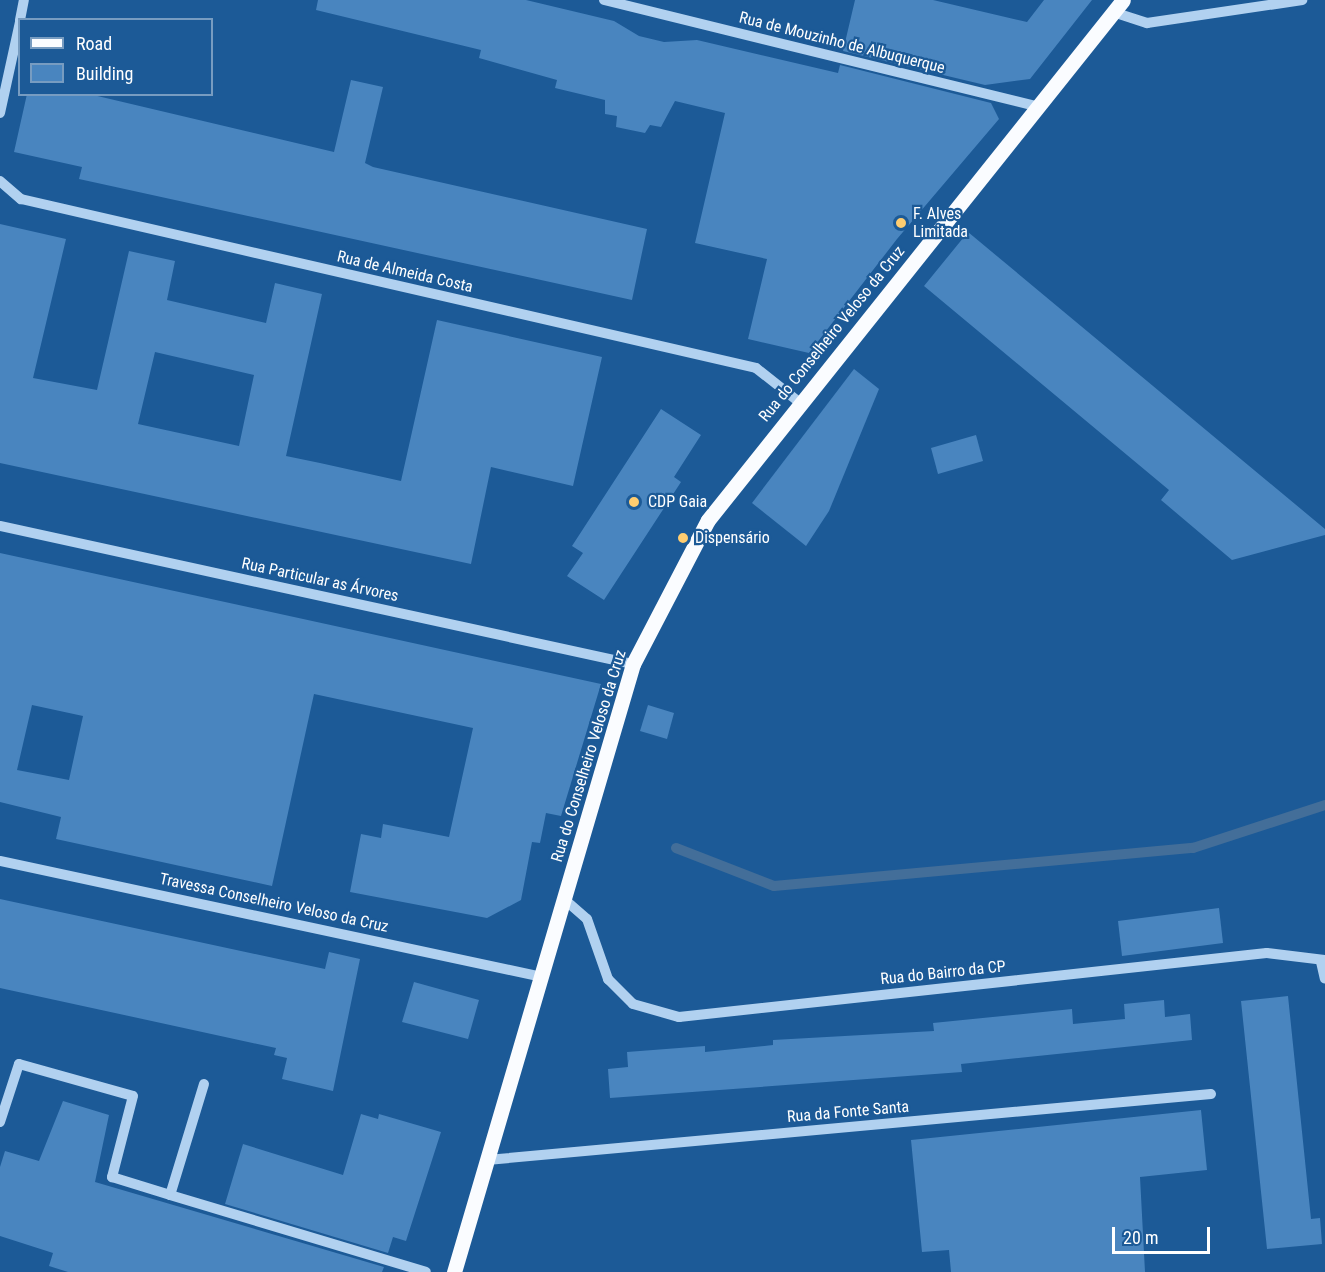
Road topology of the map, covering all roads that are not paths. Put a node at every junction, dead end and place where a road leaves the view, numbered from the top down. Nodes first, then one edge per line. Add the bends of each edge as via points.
1 (24, 0) edge
2 (604, 0) edge
3 (1302, 0) edge
4 (1118, 6) edge
5 (20, 18) edge
6 (18, 29) edge
7 (1037, 106) junction
8 (0, 113) edge
9 (0, 182) edge
10 (799, 402) junction
11 (0, 526) edge
12 (633, 664) junction
13 (0, 861) edge
14 (564, 899) junction
15 (1323, 961) edge
16 (542, 977) junction
17 (1325, 979) edge
18 (204, 1084) dead end
19 (1211, 1094) dead end
20 (0, 1122) edge
21 (487, 1160) junction
22 (170, 1195) junction
23 (426, 1272) edge
24 (454, 1272) edge

1 - 5 street
2 - 7 street, Rua de Mouzinho de Albuquerque
3 - 4 street via 1147,23
4 - 7 main road, Rua do Conselheiro Veloso da Cruz
6 - 8 street
7 - 10 main road, Rua do Conselheiro Veloso da Cruz
9 - 10 street, Rua de Almeida Costa via 21,199 756,368
10 - 12 main road, Rua do Conselheiro Veloso da Cruz via 708,520
11 - 12 street, Rua Particular as Árvores
12 - 14 main road, Rua do Conselheiro Veloso da Cruz
13 - 16 street, Travessa Conselheiro Veloso da Cruz
14 - 15 street, Rua do Bairro da CP via 586,919 608,979 633,1004 679,1017 1267,953
14 - 16 main road, Rua do Conselheiro Veloso da Cruz
15 - 17 street
16 - 21 main road, Rua do Conselheiro Veloso da Cruz
18 - 22 street
19 - 21 street, Rua da Fonte Santa
20 - 22 street via 19,1064 134,1096 112,1177
21 - 24 main road, Rua do Conselheiro Veloso da Cruz
22 - 23 street

